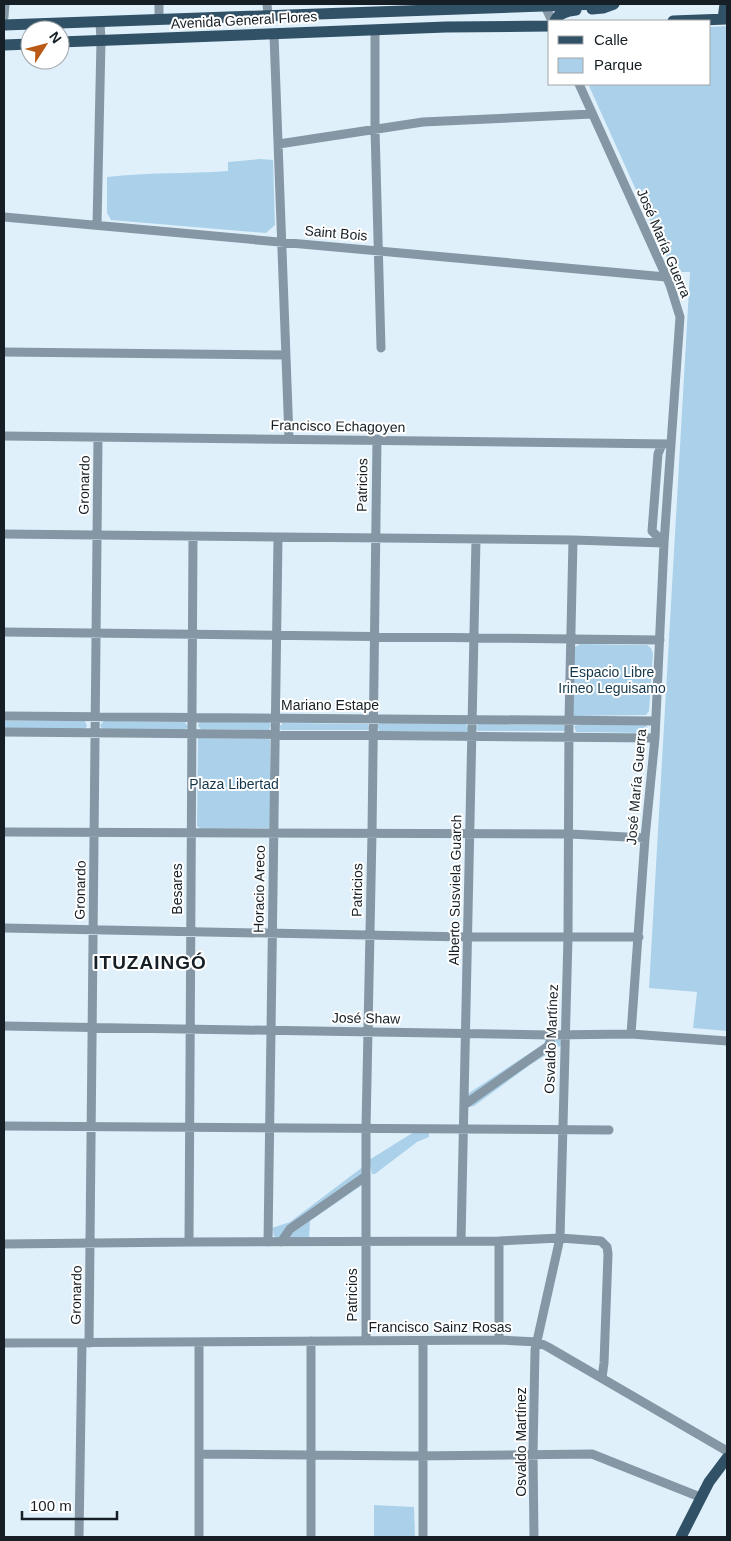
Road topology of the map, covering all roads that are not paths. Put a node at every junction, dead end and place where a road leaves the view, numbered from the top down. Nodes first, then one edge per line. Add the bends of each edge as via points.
1 (5, 4) edge
2 (159, 4) edge
3 (600, 4) edge
4 (614, 4) edge
5 (514, 5) edge
6 (545, 6) junction
7 (373, 8) edge
8 (267, 10) edge
9 (725, 13) edge
10 (4, 17) edge
11 (159, 18) junction
12 (552, 20) edge
13 (554, 20) edge
14 (683, 20) edge
15 (100, 22) junction
16 (4, 25) edge
17 (548, 26) edge
18 (375, 30) junction
19 (274, 35) junction
20 (101, 41) junction
21 (70, 42) edge
22 (20, 44) edge
23 (4, 45) edge
24 (579, 85) edge
25 (592, 114) junction
26 (376, 128) junction
27 (279, 144) junction
28 (4, 217) edge
29 (97, 225) junction
30 (283, 242) junction
31 (379, 250) junction
32 (666, 276) junction
33 (381, 348) dead end
34 (4, 352) edge
35 (286, 355) junction
36 (4, 436) edge
37 (98, 438) junction
38 (289, 438) junction
39 (377, 440) junction
40 (666, 444) junction
41 (4, 534) edge
42 (97, 535) junction
43 (193, 537) junction
44 (278, 537) junction
45 (375, 539) junction
46 (476, 539) junction
47 (573, 540) junction
48 (664, 543) junction
49 (4, 632) edge
50 (96, 633) junction
51 (193, 635) junction
52 (276, 636) junction
53 (374, 637) junction
54 (474, 638) junction
55 (572, 639) junction
56 (660, 640) junction
57 (4, 716) edge
58 (96, 717) junction
59 (192, 717) junction
60 (276, 719) junction
61 (374, 719) junction
62 (472, 720) junction
63 (569, 720) junction
64 (655, 721) junction
65 (4, 732) edge
66 (95, 733) junction
67 (192, 734) junction
68 (275, 735) junction
69 (373, 735) junction
70 (472, 736) junction
71 (569, 737) junction
72 (655, 738) junction
73 (4, 832) edge
74 (94, 832) junction
75 (274, 832) junction
76 (372, 833) junction
77 (191, 834) junction
78 (570, 834) junction
79 (470, 835) junction
80 (645, 838) junction
81 (4, 928) edge
82 (93, 929) junction
83 (191, 931) junction
84 (272, 933) junction
85 (370, 935) junction
86 (467, 937) junction
87 (568, 937) junction
88 (639, 937) junction
89 (4, 1026) edge
90 (92, 1028) junction
91 (190, 1029) junction
92 (271, 1031) junction
93 (367, 1032) junction
94 (465, 1034) junction
95 (632, 1034) junction
96 (551, 1035) junction
97 (565, 1035) junction
98 (727, 1041) edge
99 (464, 1105) junction
100 (4, 1126) edge
101 (91, 1127) junction
102 (190, 1128) junction
103 (270, 1128) junction
104 (366, 1128) junction
105 (464, 1129) junction
106 (562, 1130) junction
107 (609, 1130) dead end
108 (366, 1176) junction
109 (560, 1238) junction
110 (366, 1241) junction
111 (461, 1241) junction
112 (498, 1241) junction
113 (89, 1242) junction
114 (189, 1242) junction
115 (268, 1242) junction
116 (281, 1242) junction
117 (4, 1244) edge
118 (499, 1340) junction
119 (366, 1341) junction
120 (424, 1341) junction
121 (199, 1342) junction
122 (311, 1342) junction
123 (538, 1342) junction
124 (4, 1343) edge
125 (86, 1343) junction
126 (602, 1378) junction
127 (727, 1451) edge
128 (199, 1454) junction
129 (533, 1454) junction
130 (312, 1455) junction
131 (423, 1456) junction
132 (727, 1458) edge
133 (700, 1497) junction
134 (79, 1537) edge
135 (199, 1537) edge
136 (311, 1537) edge
137 (423, 1537) edge
138 (534, 1537) edge
139 (681, 1537) edge

1 - 10 street
2 - 11 street
3 - 6 main road, Avenida General Flores
4 - 13 main road via 566,12
5 - 6 main road, Avenida General Flores
5 - 7 main road, Avenida General Flores
6 - 12 street
7 - 8 main road, Avenida General Flores
8 - 11 main road, Avenida General Flores
9 - 14 main road
11 - 15 main road, Avenida General Flores
15 - 16 main road, Avenida General Flores
15 - 20 street
17 - 18 main road, Avenida General Flores
18 - 19 main road, Avenida General Flores
18 - 26 street
19 - 20 main road, Avenida General Flores
19 - 27 street
20 - 21 main road, Avenida General Flores
20 - 29 street
22 - 23 main road
24 - 25 street, José María Guerra
25 - 26 street via 423,122
25 - 32 street, José María Guerra
26 - 27 street
26 - 31 street
27 - 30 street
28 - 29 street, Saint Bois
29 - 30 street, Saint Bois
30 - 31 street, Saint Bois
30 - 35 street
31 - 32 street, Saint Bois
31 - 33 street
32 - 40 street, José María Guerra via 680,317
34 - 35 street
35 - 38 street
36 - 37 street, Francisco Echagoyen
37 - 38 street, Francisco Echagoyen
37 - 42 street, Gronardo
38 - 39 street, Francisco Echagoyen
39 - 40 street, Francisco Echagoyen
39 - 45 street, Patricios
40 - 48 street, José María Guerra
40 - 48 street, José María Guerra via 658,454 652,530
41 - 42 street
42 - 43 street
42 - 50 street, Gronardo
43 - 44 street
43 - 51 street, Besares
44 - 45 street
44 - 52 street, Horacio Areco
45 - 46 street
45 - 53 street, Patricios
46 - 47 street
46 - 54 street, Alberto Susviela Guarch
47 - 48 street
47 - 55 street, Osvaldo Martínez
48 - 56 street, José María Guerra
49 - 50 street
50 - 51 street
50 - 58 street, Gronardo
51 - 52 street
51 - 59 street, Besares
52 - 53 street
52 - 60 street, Horacio Areco
53 - 54 street
53 - 61 street, Patricios
54 - 55 street
54 - 62 street, Alberto Susviela Guarch
55 - 56 street
55 - 63 street, Osvaldo Martínez
56 - 64 street, José María Guerra
57 - 58 street, Mariano Estape
58 - 59 street, Mariano Estape
58 - 66 street, Gronardo
59 - 60 street, Mariano Estape
59 - 67 street, Besares
60 - 61 street, Mariano Estape
60 - 68 street, Horacio Areco
61 - 62 street, Mariano Estape
61 - 69 street, Patricios
62 - 63 street, Mariano Estape
62 - 70 street, Alberto Susviela Guarch
63 - 64 street, Mariano Estape
63 - 71 street, Osvaldo Martínez
64 - 72 street, José María Guerra
65 - 66 street
66 - 67 street
66 - 74 street, Gronardo
67 - 68 street
67 - 77 street, Besares
68 - 69 street
68 - 75 street, Horacio Areco
69 - 70 street
69 - 76 street, Patricios
70 - 71 street
70 - 79 street, Alberto Susviela Guarch
71 - 72 street
71 - 78 street, Osvaldo Martínez
72 - 80 street, José María Guerra
73 - 74 street
74 - 77 street
74 - 82 street, Gronardo
75 - 76 street
75 - 77 street
75 - 84 street, Horacio Areco
76 - 79 street
76 - 85 street, Patricios
77 - 83 street, Besares
78 - 79 street
78 - 80 street
78 - 87 street, Osvaldo Martínez
79 - 86 street, Alberto Susviela Guarch
80 - 88 street, José María Guerra
81 - 82 street
82 - 83 street
82 - 90 street, Gronardo
83 - 84 street
83 - 91 street, Besares
84 - 85 street
84 - 92 street, Horacio Areco
85 - 86 street
85 - 93 street, Patricios
86 - 87 street
86 - 94 street, Alberto Susviela Guarch
87 - 88 street
87 - 97 street, Osvaldo Martínez
88 - 95 street, José María Guerra
89 - 90 street, José Shaw
90 - 91 street, José Shaw
90 - 101 street, Gronardo
91 - 92 street, José Shaw
91 - 102 street, Besares
92 - 93 street, José Shaw
92 - 103 street, Horacio Areco
93 - 94 street, José Shaw
93 - 104 street, Patricios
94 - 96 street, José Shaw
94 - 99 street, Alberto Susviela Guarch
95 - 97 street, José Shaw
95 - 98 street, José Shaw
96 - 97 street, José Shaw
96 - 99 street via 548,1047
97 - 106 street, Osvaldo Martínez
99 - 105 street, Alberto Susviela Guarch
100 - 101 street
101 - 102 street
101 - 113 street, Gronardo
102 - 103 street
102 - 114 street, Besares
103 - 104 street
103 - 115 street, Horacio Areco
104 - 105 street
104 - 108 street, Patricios
105 - 106 street
105 - 111 street, Alberto Susviela Guarch
106 - 107 street
106 - 109 street, Osvaldo Martínez
108 - 110 street, Patricios
108 - 116 street via 290,1229
109 - 112 street
109 - 123 street, Osvaldo Martínez
109 - 126 street via 601,1241 606,1247
110 - 111 street
110 - 116 street
110 - 119 street, Patricios
111 - 112 street
112 - 118 street
113 - 114 street
113 - 117 street
113 - 125 street, Gronardo
114 - 115 street
115 - 116 street
118 - 120 street, Francisco Sainz Rosas
118 - 123 street, Francisco Sainz Rosas
119 - 120 street, Francisco Sainz Rosas
119 - 122 street, Francisco Sainz Rosas
120 - 131 street
121 - 122 street, Francisco Sainz Rosas
121 - 125 street, Francisco Sainz Rosas
121 - 128 street
122 - 130 street
123 - 126 street, Francisco Sainz Rosas
123 - 129 street, Osvaldo Martínez via 535,1350
124 - 125 street, Francisco Sainz Rosas
125 - 134 street, Gronardo
126 - 127 street, Francisco Sainz Rosas
128 - 130 street
128 - 135 street
129 - 131 street
129 - 133 street via 592,1454
129 - 138 street, Osvaldo Martínez
130 - 131 street
130 - 136 street
131 - 137 street
132 - 133 main road
133 - 139 main road

